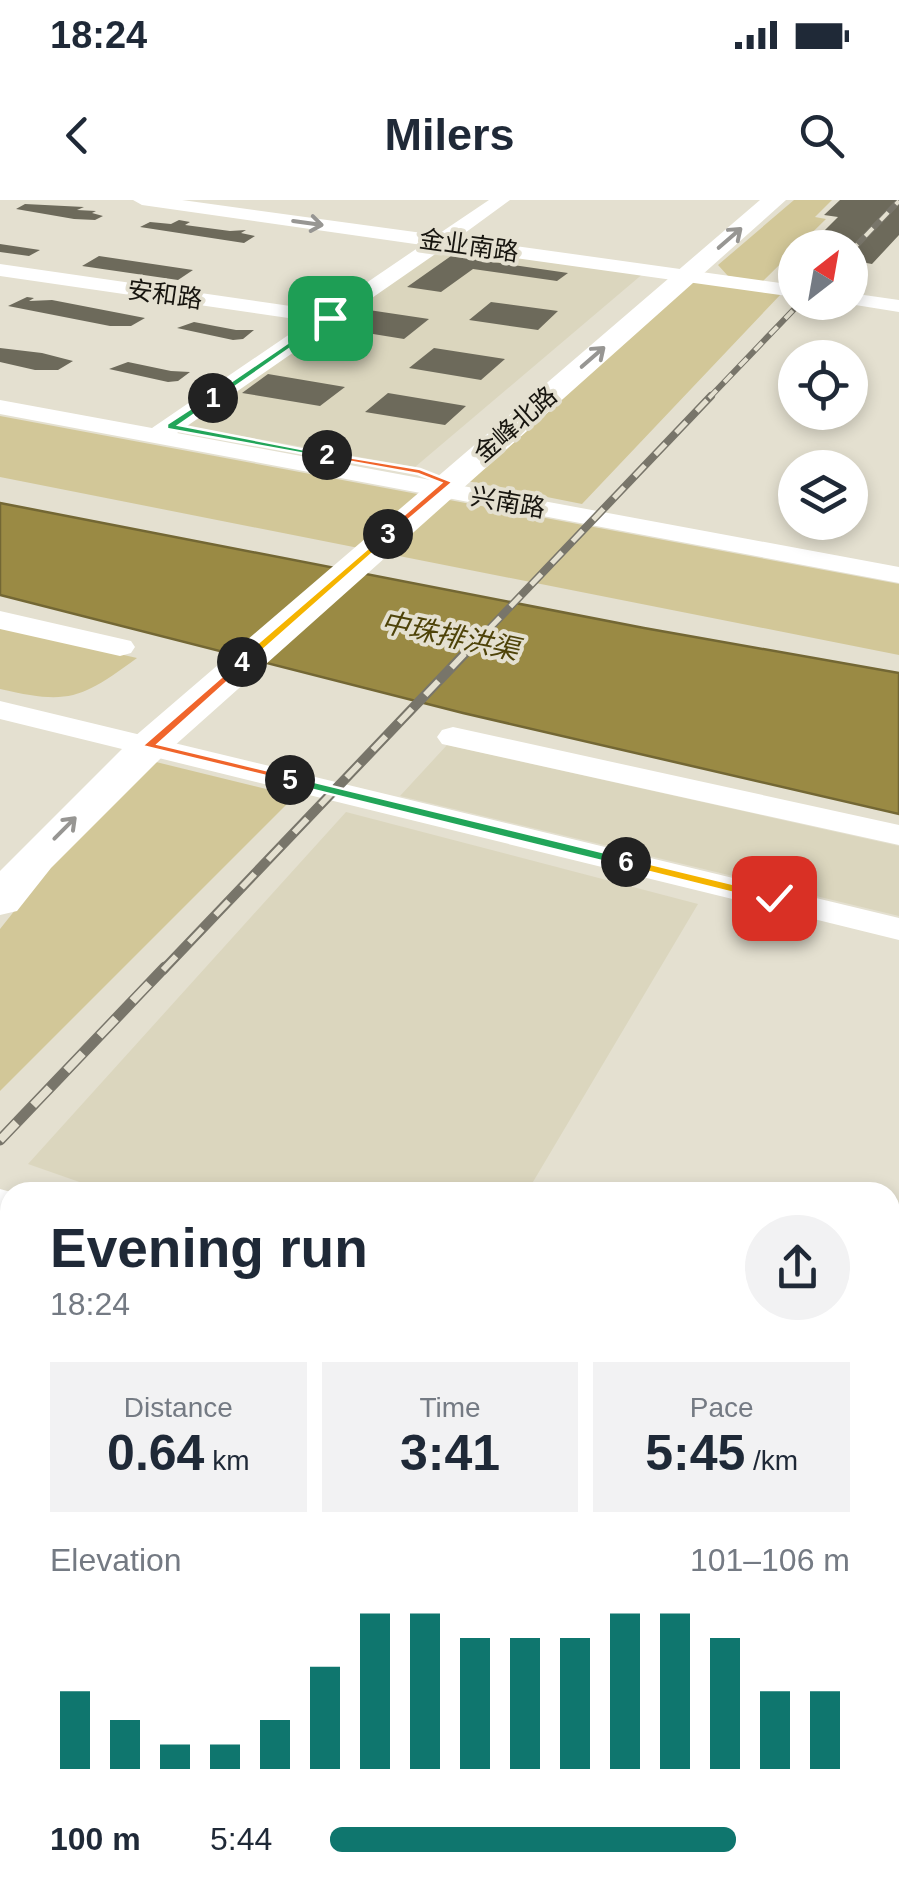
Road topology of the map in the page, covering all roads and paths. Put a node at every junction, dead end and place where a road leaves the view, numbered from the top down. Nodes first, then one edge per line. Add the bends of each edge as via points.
1 (142, 200) edge
2 (501, 200) edge
3 (739, 200) edge
4 (774, 200) edge
5 (183, 202) edge
6 (441, 242) junction
7 (0, 270) edge
8 (655, 272) junction
9 (686, 276) junction
10 (778, 289) edge
11 (868, 302) edge
12 (899, 306) edge
13 (330, 318) junction
14 (0, 395) edge
15 (0, 407) edge
16 (163, 431) junction
17 (429, 481) junction
18 (899, 558) edge
19 (899, 575) edge
20 (0, 620) edge
21 (120, 647) dead end
22 (0, 710) edge
23 (453, 737) dead end
24 (128, 741) junction
25 (899, 836) edge
26 (0, 843) edge
27 (0, 900) edge
28 (899, 929) edge

1 - 5 street, 金业南路
2 - 6 street
3 - 8 main road, 金峰北路
9 -> 4 main road, 金峰北路
5 -> 6 street, 金业南路
6 - 8 street, 金业南路
6 - 13 street
7 - 13 street, 安和路
8 - 9 street, 金业南路
8 - 17 main road, 金峰北路
9 - 10 street, 金业南路
17 -> 9 main road, 金峰北路
11 - 12 street
13 - 16 street
14 - 16 street, 兴南路
15 - 16 street, 兴南路
16 - 17 street, 兴南路
17 - 18 street, 兴南路
17 - 19 street, 兴南路
17 - 24 main road, 金峰北路
20 - 21 street
22 - 24 street
23 - 25 street
24 - 26 main road, 金峰北路
27 -> 24 main road, 金峰北路
24 - 28 street

